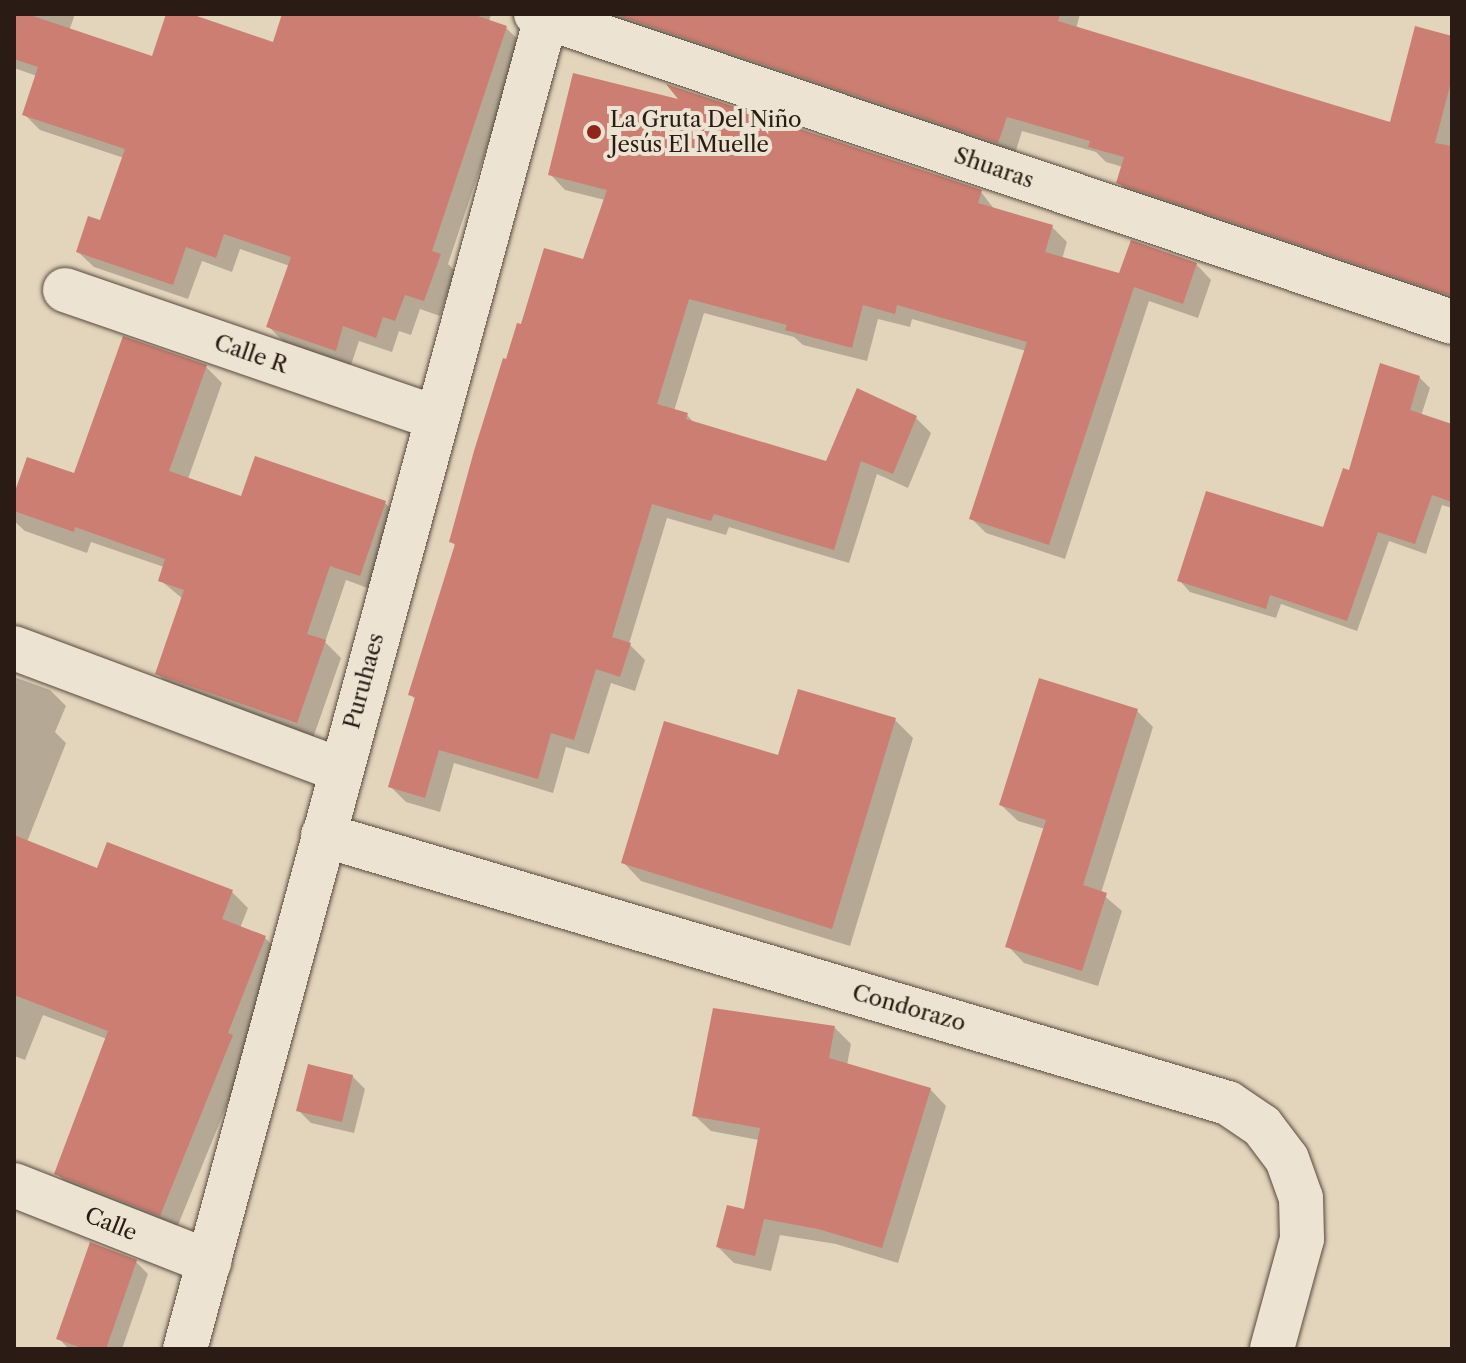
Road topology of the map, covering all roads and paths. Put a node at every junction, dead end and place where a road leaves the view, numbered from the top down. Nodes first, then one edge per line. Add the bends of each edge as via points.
1 (543, 15) edge
2 (65, 290) dead end
3 (1452, 322) edge
4 (437, 418) junction
5 (14, 648) edge
6 (340, 770) junction
7 (323, 835) junction
8 (14, 1185) edge
9 (209, 1262) junction
10 (185, 1349) edge
11 (1272, 1349) edge

1 - 3 street, Shuaras
1 - 4 street, Puruhaes
2 - 4 street, Calle R
4 - 6 street, Puruhaes
5 - 6 street
6 - 7 street, Puruhaes
7 - 9 street, Puruhaes
7 - 11 street, Condorazo via 1228,1103 1262,1126 1287,1159 1301,1198 1302,1239
8 - 9 street, Calle
9 - 10 street, Puruhaes

